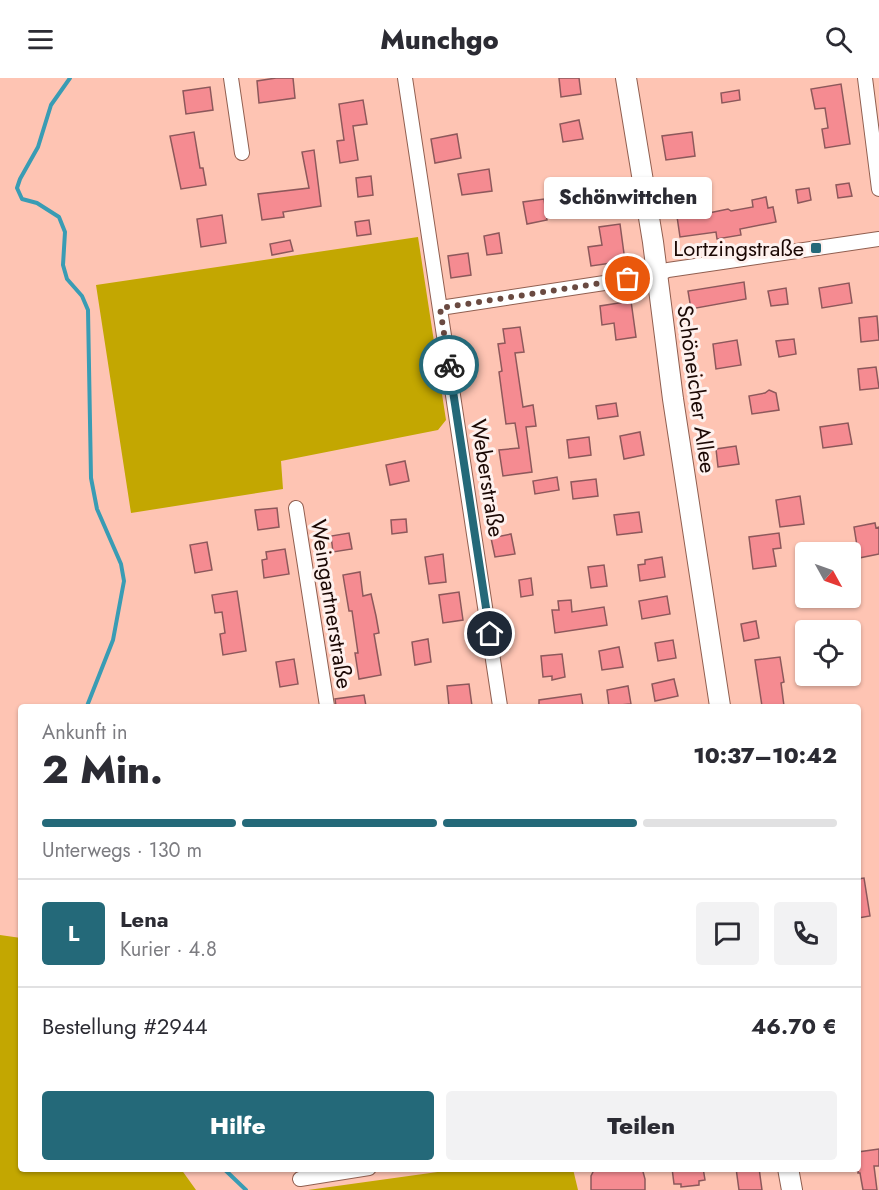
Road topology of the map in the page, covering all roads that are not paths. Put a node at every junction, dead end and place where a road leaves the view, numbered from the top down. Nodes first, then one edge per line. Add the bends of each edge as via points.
1 (231, 78) edge
2 (405, 78) edge
3 (626, 78) edge
4 (865, 78) edge
5 (242, 153) dead end
6 (879, 189) edge
7 (879, 239) edge
8 (657, 275) junction
9 (440, 308) junction
10 (296, 508) dead end
11 (327, 704) edge
12 (500, 704) edge
13 (720, 704) edge
14 (344, 1172) edge
15 (789, 1172) edge
16 (300, 1179) dead end
17 (792, 1190) edge

1 - 5 street
2 - 9 street, Weberstraße
3 - 8 street, Schöneicher Allee
4 - 6 street
7 - 8 street via 674,269
8 - 9 street
8 - 13 street, Schöneicher Allee
9 - 12 street, Weberstraße
10 - 11 street, Weingartnerstraße
14 - 16 street
15 - 17 street

